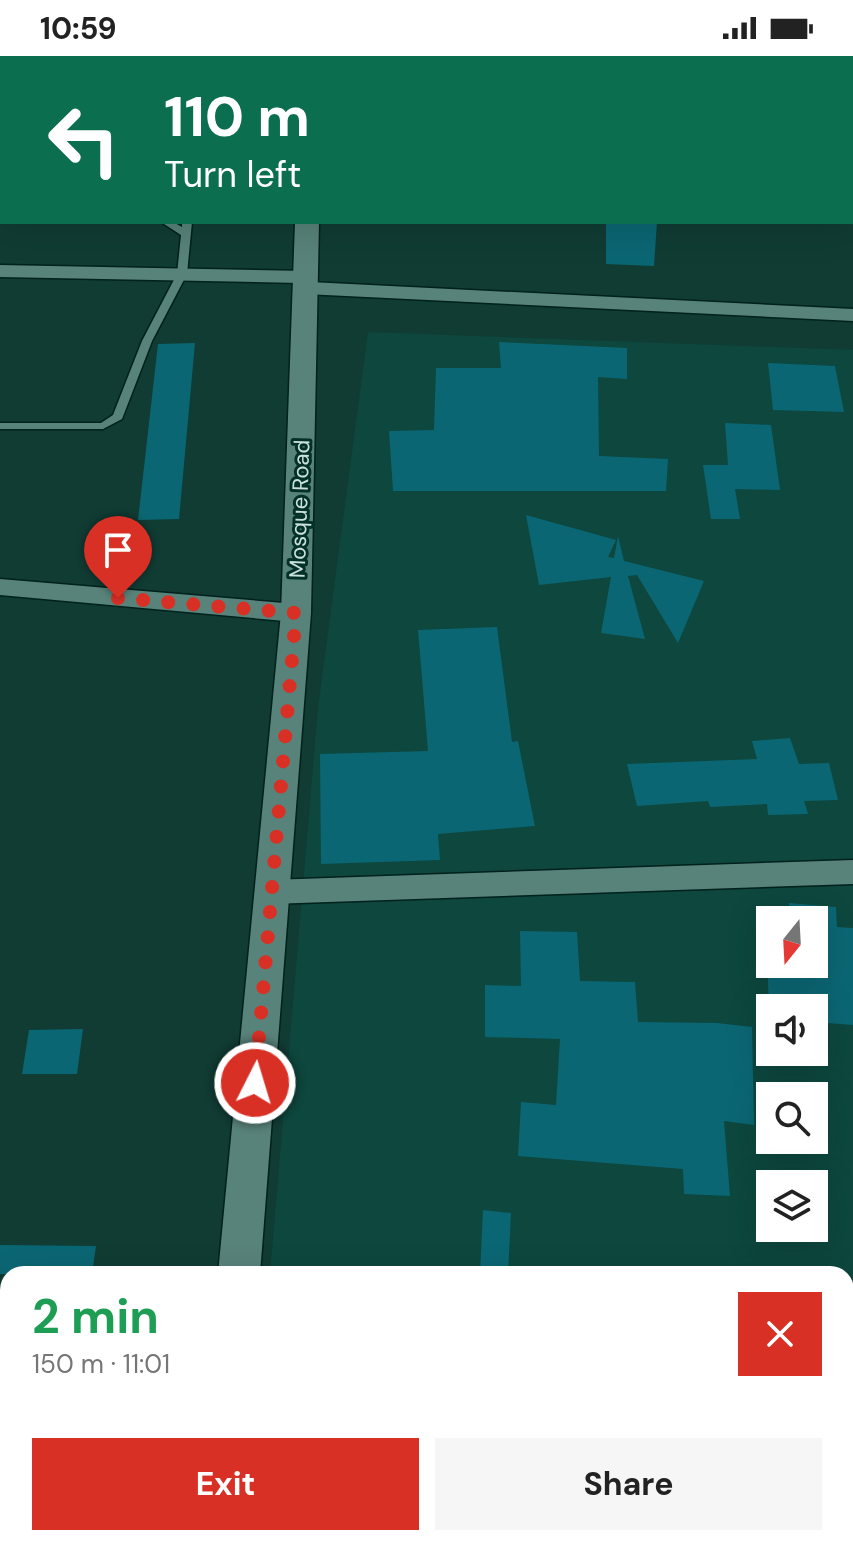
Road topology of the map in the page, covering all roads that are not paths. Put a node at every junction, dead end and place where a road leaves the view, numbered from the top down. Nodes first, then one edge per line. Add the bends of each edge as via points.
1 (307, 224) edge
2 (187, 228) edge
3 (0, 271) edge
4 (182, 274) junction
5 (306, 282) junction
6 (853, 315) edge
7 (0, 426) edge
8 (0, 587) edge
9 (296, 613) junction
10 (853, 872) edge
11 (270, 892) junction
12 (240, 1266) edge

1 - 5 street, Mosque Road
2 - 4 lane
3 - 4 street
4 - 5 street
4 - 7 lane via 112,423
5 - 6 street
5 - 9 street, Mosque Road
8 - 9 street
9 - 11 street, Mosque Road
10 - 11 street
11 - 12 street, Mosque Road

